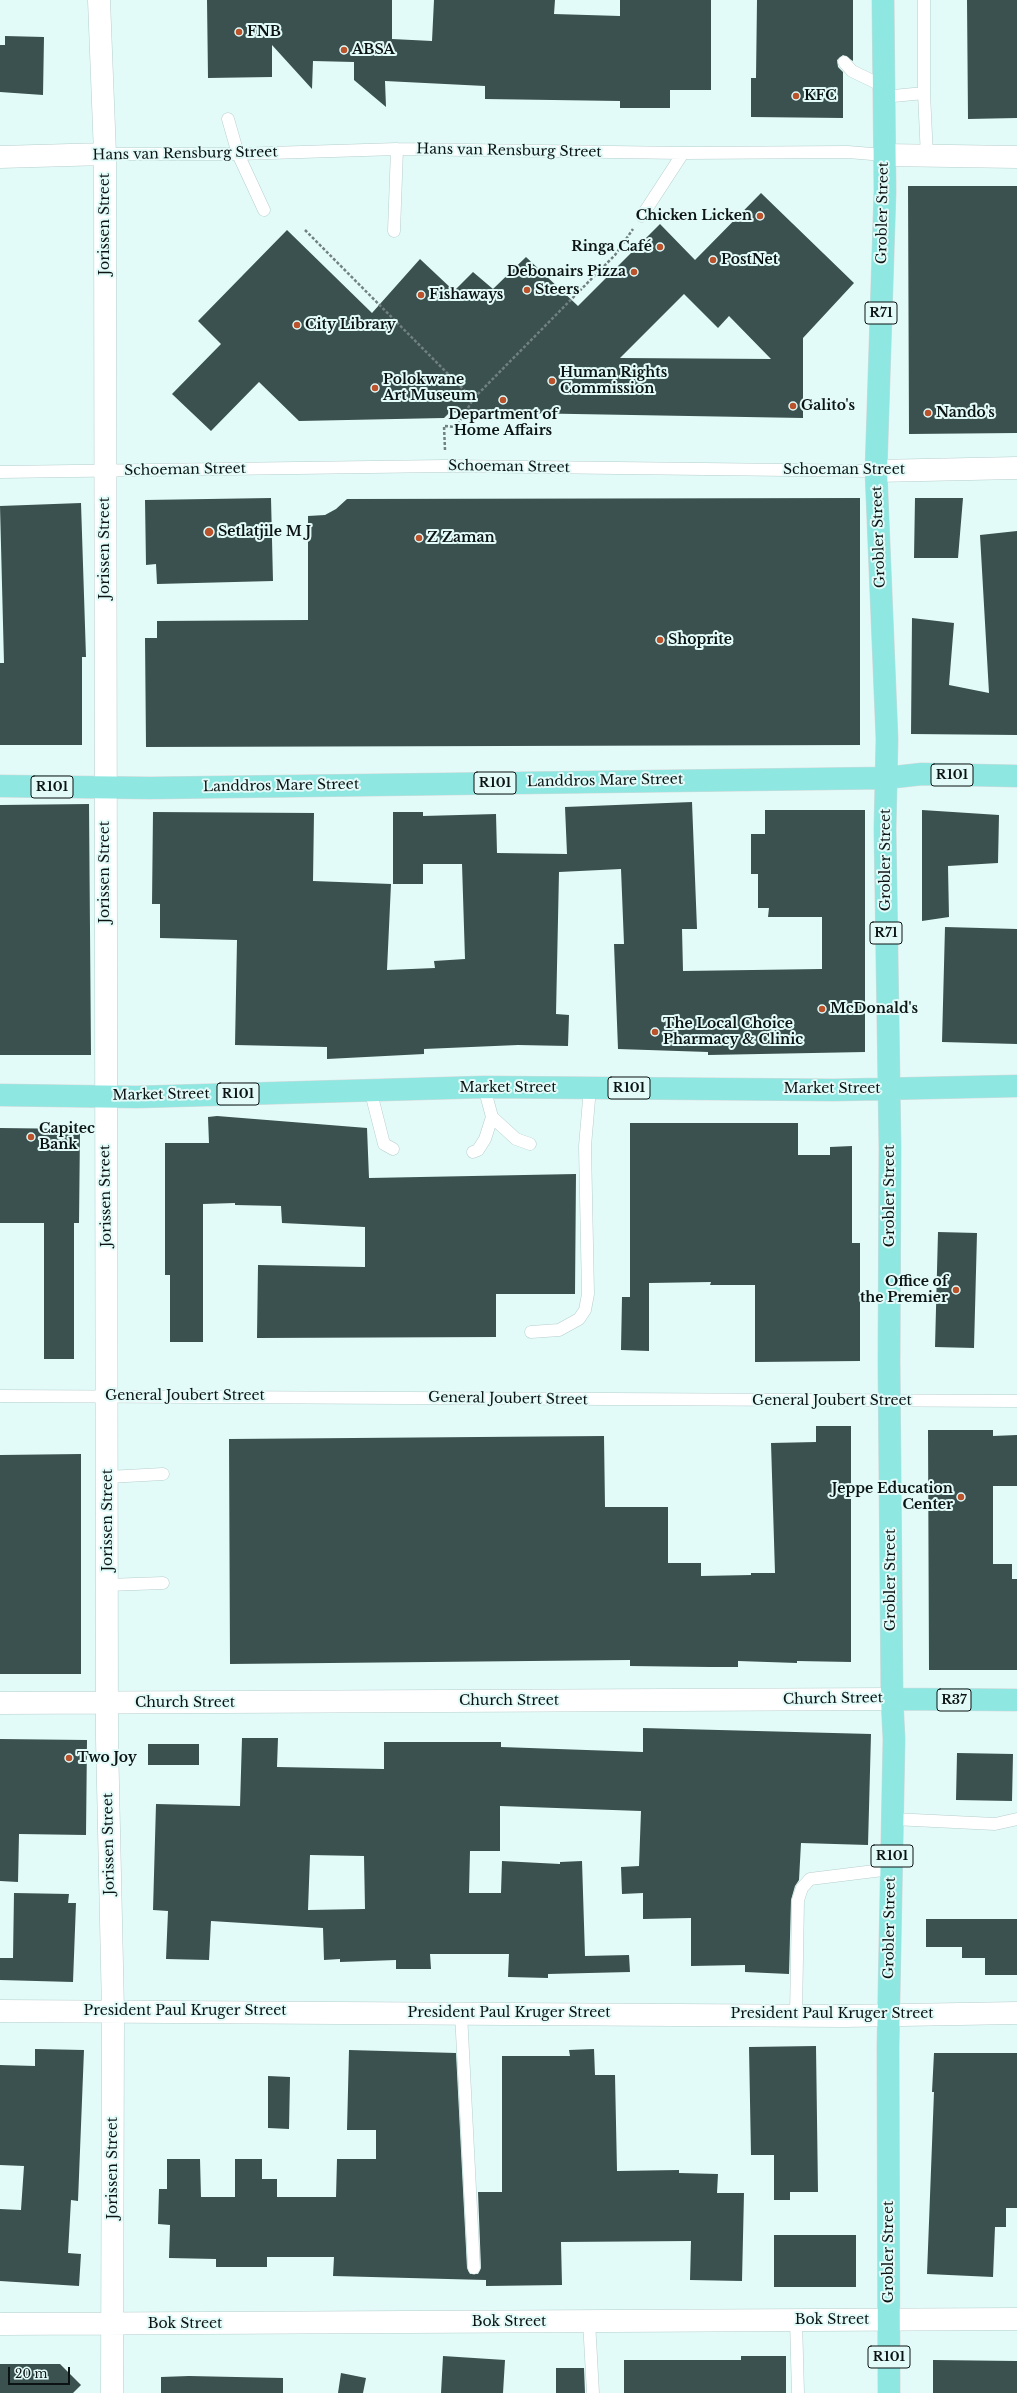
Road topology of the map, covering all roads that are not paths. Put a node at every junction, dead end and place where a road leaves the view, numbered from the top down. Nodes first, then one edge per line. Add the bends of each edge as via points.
1 (99, 0) edge
2 (883, 0) edge
3 (924, 0) edge
4 (844, 62) dead end
5 (883, 91) junction
6 (924, 93) junction
7 (228, 119) dead end
8 (397, 149) junction
9 (683, 153) junction
10 (105, 154) junction
11 (238, 154) junction
12 (884, 155) junction
13 (0, 157) edge
14 (927, 157) junction
15 (1017, 157) edge
16 (264, 210) dead end
17 (642, 216) road end
18 (394, 231) dead end
19 (1017, 468) edge
20 (876, 470) junction
21 (105, 471) junction
22 (0, 472) edge
23 (1017, 776) edge
24 (886, 778) junction
25 (0, 786) edge
26 (104, 787) junction
27 (1017, 1086) edge
28 (484, 1087) junction
29 (590, 1088) junction
30 (370, 1089) junction
31 (888, 1089) junction
32 (0, 1095) edge
33 (105, 1096) junction
34 (492, 1117) junction
35 (530, 1144) dead end
36 (393, 1149) dead end
37 (473, 1152) dead end
38 (531, 1332) dead end
39 (108, 1395) junction
40 (0, 1396) edge
41 (891, 1401) junction
42 (1017, 1401) edge
43 (163, 1474) dead end
44 (108, 1477) junction
45 (163, 1583) dead end
46 (107, 1585) junction
47 (892, 1699) junction
48 (1017, 1700) edge
49 (107, 1702) junction
50 (0, 1703) edge
51 (893, 1819) junction
52 (1017, 1819) edge
53 (891, 1869) junction
54 (0, 2011) edge
55 (113, 2011) junction
56 (461, 2013) junction
57 (1017, 2013) edge
58 (888, 2014) junction
59 (796, 2015) junction
60 (474, 2268) dead end
61 (1017, 2319) edge
62 (796, 2320) junction
63 (890, 2320) junction
64 (589, 2321) junction
65 (0, 2324) edge
66 (113, 2325) junction
67 (112, 2393) edge
68 (593, 2393) edge
69 (798, 2393) edge
70 (889, 2393) edge

1 - 10 street, Jorissen Street
2 - 5 main road, Grobler Street / R71
3 - 6 lane
4 - 5 lane via 852,71
5 - 6 lane
5 - 12 main road, Grobler Street / R71
6 - 14 lane
7 - 11 lane
8 - 9 lane, Hans van Rensburg Street
8 - 11 lane, Hans van Rensburg Street
8 - 18 lane
9 - 12 lane, Hans van Rensburg Street via 848,152
9 - 17 lane
10 - 11 lane, Hans van Rensburg Street
10 - 13 street, Hans van Rensburg Street
10 - 21 street, Jorissen Street
11 - 16 lane
12 - 14 street, Hans van Rensburg Street
12 - 20 main road, Grobler Street / R71
14 - 15 street, Hans van Rensburg Street
19 - 20 street, Schoeman Street
20 - 21 lane, Schoeman Street via 445,466
20 - 24 main road, Grobler Street / R71 via 887,739
21 - 22 lane, Schoeman Street
21 - 26 street, Jorissen Street
23 - 24 main road, Landdros Mare Street / R101 via 922,774
24 - 26 main road, Landdros Mare Street / R101
24 - 31 main road, Grobler Street / R71
25 - 26 main road, Landdros Mare Street / R101
26 - 33 street, Jorissen Street
27 - 31 main road, Market Street / R101
28 - 29 main road, Market Street / R101
28 - 30 main road, Market Street / R101
28 - 34 lane
29 - 31 main road, Market Street / R101
29 - 38 lane via 585,1146 588,1294 585,1310 579,1319 559,1330
30 - 33 main road, Market Street / R101
30 - 36 lane via 384,1144
31 - 41 main road, Grobler Street / R101
32 - 33 main road, Market Street / R101
33 - 39 street, Jorissen Street
34 - 35 lane via 516,1139
34 - 37 lane via 485,1139 478,1150
39 - 40 lane, General Joubert Street
39 - 41 lane, General Joubert Street
39 - 44 street, Jorissen Street
41 - 42 lane, General Joubert Street
41 - 47 main road, Grobler Street / R101
43 - 44 lane
44 - 46 street, Jorissen Street
45 - 46 lane
46 - 49 street, Jorissen Street
47 - 48 main road, Church Street / R37
47 - 49 street, Church Street
47 - 51 main road, Grobler Street / R101
49 - 50 street, Church Street
49 - 55 street, Jorissen Street
51 - 52 lane via 995,1824
51 - 53 main road, Grobler Street / R101
53 - 58 main road, Grobler Street / R101
53 - 59 lane via 810,1878 802,1888 798,1900
54 - 55 street, President Paul Kruger Street
55 - 56 street, President Paul Kruger Street
55 - 66 street, Jorissen Street
56 - 59 street, President Paul Kruger Street
56 - 60 lane
57 - 58 street, President Paul Kruger Street
58 - 59 street, President Paul Kruger Street
58 - 63 main road, Grobler Street / R101
61 - 63 street, Bok Street
62 - 63 street, Bok Street
62 - 64 street, Bok Street
62 - 69 lane
63 - 70 main road, Grobler Street / R101
64 - 66 street, Bok Street
64 - 68 lane
65 - 66 street, Bok Street
66 - 67 street, Jorissen Street

